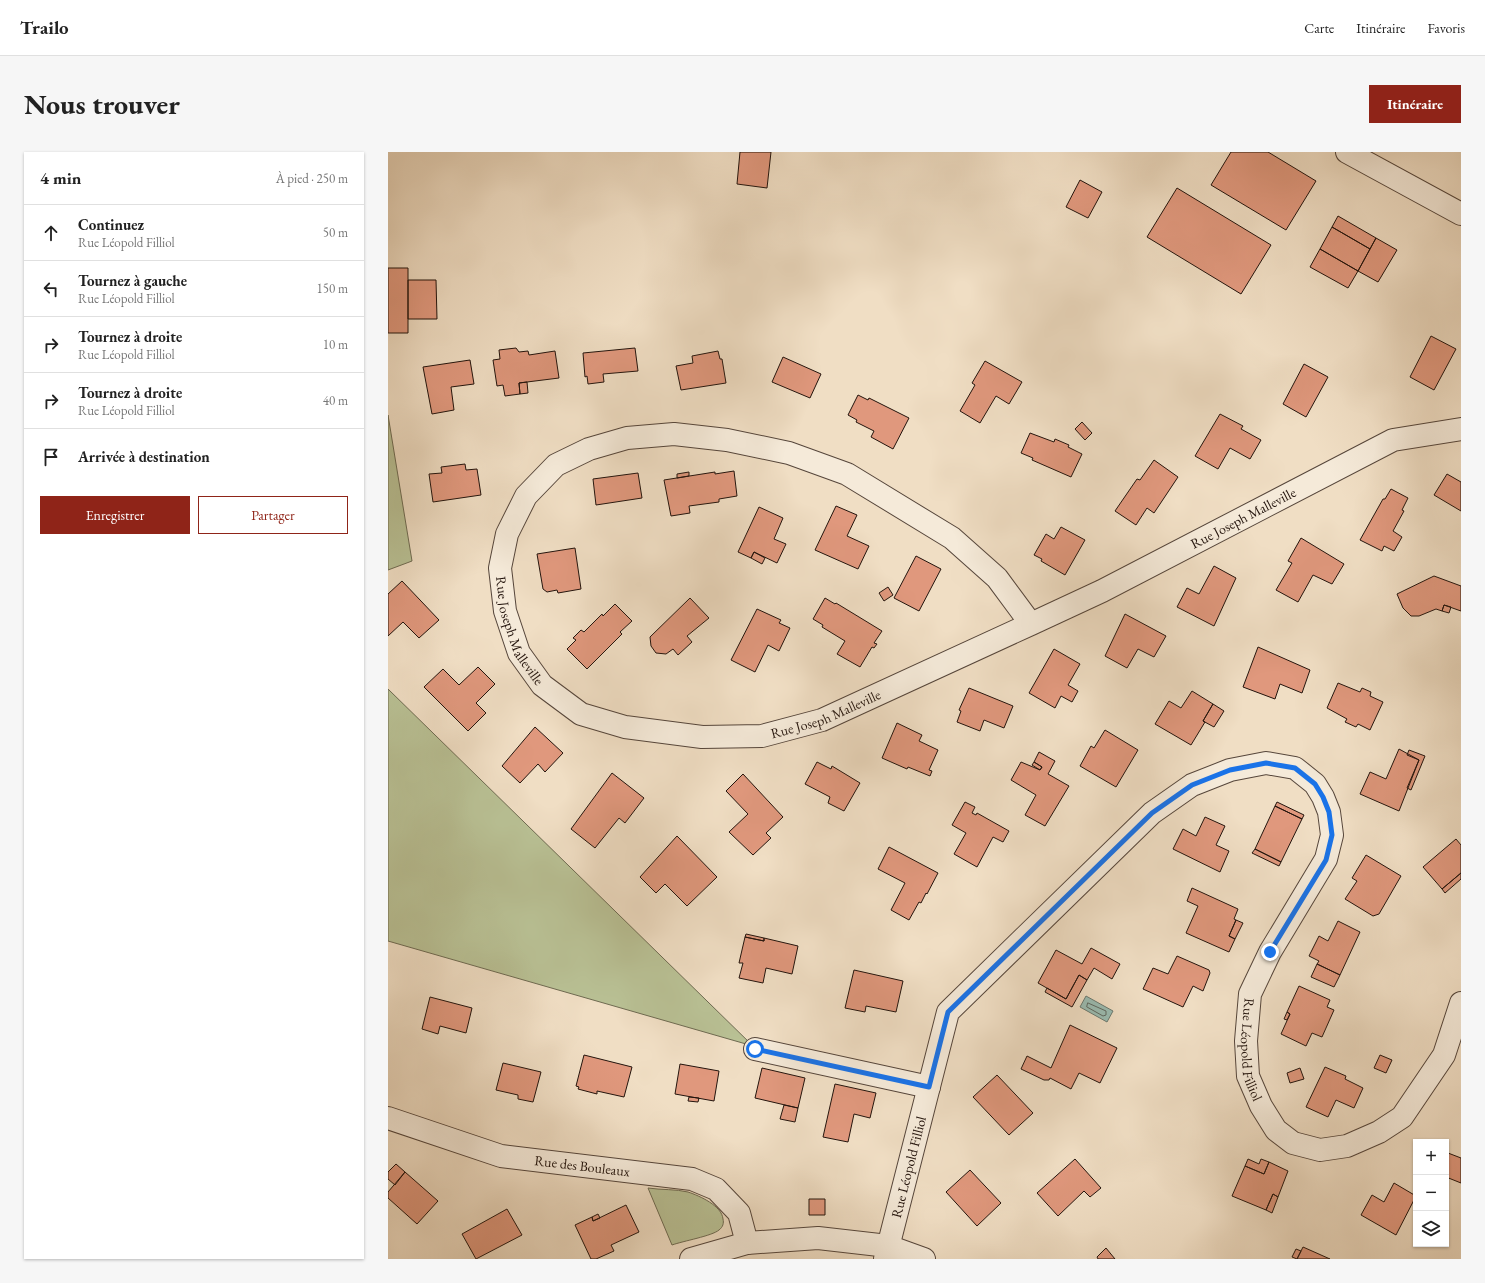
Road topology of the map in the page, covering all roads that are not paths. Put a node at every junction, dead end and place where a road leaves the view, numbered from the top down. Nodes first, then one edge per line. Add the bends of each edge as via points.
1 (1357, 154) edge
2 (1454, 210) edge
3 (1461, 429) edge
4 (1031, 624) junction
5 (1461, 1003) edge
6 (755, 1049) dead end
7 (929, 1087) junction
8 (388, 1118) edge
9 (747, 1243) junction
10 (887, 1253) edge
11 (691, 1259) edge
12 (924, 1259) edge

1 - 2 street
3 - 4 street, Rue Joseph Malleville via 1393,440 1102,591
4 - 4 street, Rue Joseph Malleville via 997,578 952,538 847,474 789,453 727,440 674,434 627,438 589,449 556,465 526,496 507,534 500,568 505,611 519,653 542,685 581,714 625,728 702,737 762,736 822,720
5 - 7 street, Rue Léopold Filliol via 1444,1055 1402,1117 1379,1132 1348,1146 1320,1150 1294,1143 1276,1130 1261,1106 1248,1076 1246,1041 1250,994 1270,952 1326,860 1332,835 1329,812 1315,784 1295,768 1266,763 1230,770 1192,785 1152,813 948,1012
6 - 7 street
7 - 10 street, Rue Léopold Filliol
8 - 9 street, Rue des Bouleaux via 501,1156 692,1179 716,1189 739,1212
9 - 10 street via 818,1238
9 - 11 street
10 - 12 street

